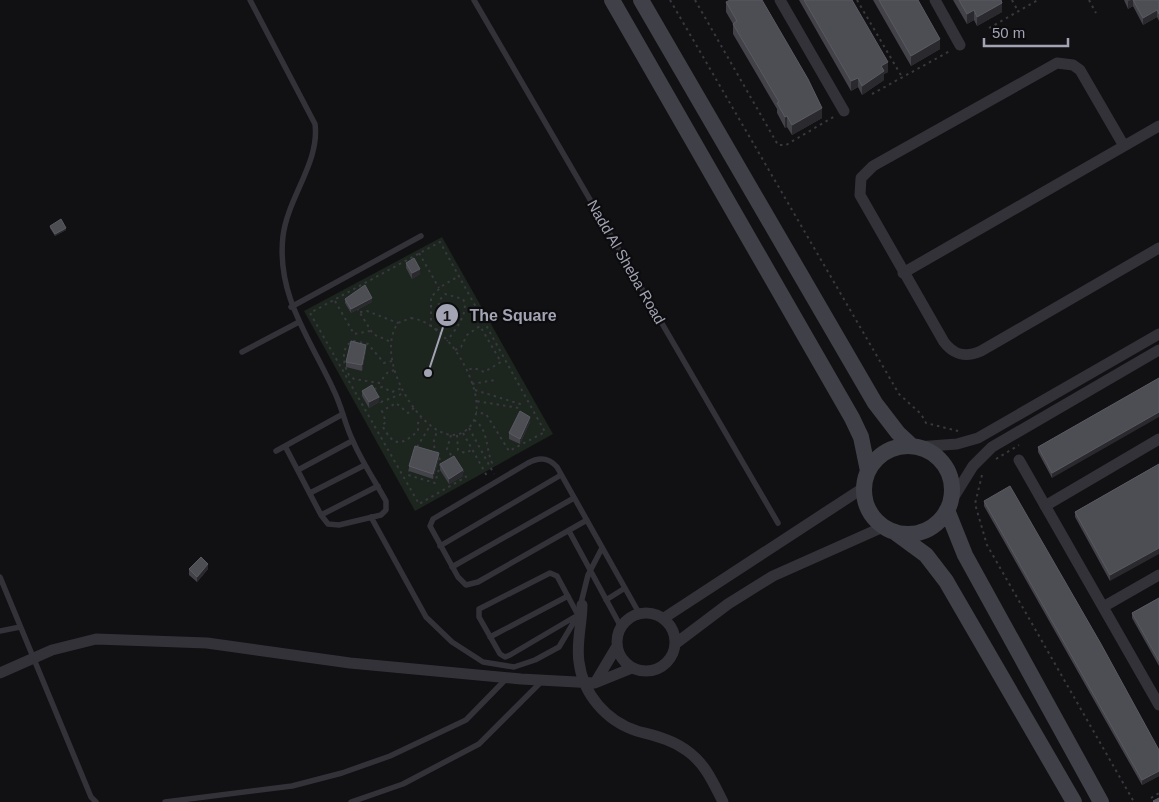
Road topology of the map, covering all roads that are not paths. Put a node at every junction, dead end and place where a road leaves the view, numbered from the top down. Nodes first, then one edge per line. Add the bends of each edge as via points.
1 (250, 0) edge
2 (474, 0) edge
3 (612, 0) edge
4 (641, 0) edge
5 (780, 0) edge
6 (935, 0) edge
7 (960, 45) road end
8 (844, 111) road end
9 (1159, 126) edge
10 (1124, 146) junction
11 (421, 236) dead end
12 (1159, 248) edge
13 (903, 273) junction
14 (292, 307) junction
15 (299, 322) junction
16 (1159, 334) edge
17 (1159, 350) edge
18 (242, 352) dead end
19 (343, 414) junction
20 (1159, 439) edge
21 (352, 441) junction
22 (285, 446) junction
23 (914, 446) junction
24 (276, 451) dead end
25 (1019, 460) dead end
26 (365, 465) junction
27 (298, 470) junction
28 (868, 471) junction
29 (561, 475) junction
30 (378, 486) junction
31 (863, 488) junction
32 (310, 493) junction
33 (574, 498) junction
34 (949, 506) junction
35 (1045, 506) junction
36 (321, 515) junction
37 (371, 517) junction
38 (587, 520) junction
39 (778, 523) dead end
40 (890, 530) junction
41 (569, 531) junction
42 (440, 546) junction
43 (602, 548) junction
44 (452, 567) junction
45 (590, 571) junction
46 (1159, 574) edge
47 (0, 577) edge
48 (625, 588) junction
49 (568, 596) junction
50 (606, 600) junction
51 (1103, 607) junction
52 (580, 610) junction
53 (640, 613) junction
54 (664, 618) junction
55 (20, 627) junction
56 (621, 627) junction
57 (0, 631) edge
58 (490, 637) junction
59 (676, 644) junction
60 (617, 646) junction
61 (33, 658) junction
62 (632, 668) junction
63 (0, 673) edge
64 (508, 677) junction
65 (542, 680) junction
66 (590, 683) junction
67 (1159, 705) edge
68 (91, 799) edge
69 (96, 802) edge
70 (165, 802) edge
71 (351, 802) edge
72 (723, 802) edge
73 (1074, 802) edge
74 (1101, 802) edge

1 - 14 lane via 315,124 316,146 290,204 283,236 283,272
2 - 39 lane, Nadd Al Sheba Road
3 - 28 main road via 852,418 862,442
4 - 23 main road via 876,403 898,433
5 - 8 street
6 - 7 street
9 - 10 street
10 - 13 street
10 - 13 street via 1080,70 1073,65 1057,63 873,166 861,178 860,195
11 - 14 lane
12 - 13 street via 980,351 964,356 944,342
14 - 15 lane
15 - 18 lane
15 - 19 lane
16 - 23 street via 978,438 957,444
17 - 34 street via 992,447 977,461
19 - 21 lane
19 - 22 lane
20 - 35 street
21 - 26 lane
21 - 27 lane
22 - 24 lane
22 - 27 lane
23 - 28 main road via 891,449 877,458
23 - 34 main road via 933,454 946,467 952,491
25 - 35 street
26 - 30 lane
26 - 32 lane
27 - 32 lane
28 - 31 main road
29 - 33 lane
29 - 42 lane
29 - 42 lane via 552,462 541,458 498,480 433,519 430,526
30 - 36 lane
30 - 37 lane via 387,507 381,515
31 - 40 main road via 868,510
31 - 54 street
32 - 36 lane
33 - 38 lane
33 - 44 lane
34 - 40 main road via 935,525 926,530 907,534
34 - 74 main road via 965,555
35 - 51 street
36 - 37 lane via 328,524 336,525
37 - 52 lane via 426,618 452,642 483,662 514,667 535,660 559,647
38 - 41 lane
38 - 43 lane
40 - 59 street via 772,576 714,614
40 - 73 main road via 926,556 946,581
41 - 44 lane via 472,584 461,582
41 - 45 lane
42 - 44 lane
43 - 45 lane
43 - 48 lane
45 - 50 lane
45 - 52 lane
46 - 51 street
47 - 55 lane
48 - 50 lane
48 - 53 lane
49 - 52 lane
49 - 58 lane
49 - 58 lane via 552,573 482,607 478,614
50 - 56 lane
51 - 67 street
52 - 58 lane via 507,656 500,654
52 - 66 street via 580,670
53 - 54 street
53 - 56 street
54 - 59 street via 673,631
55 - 57 lane
55 - 61 lane
56 - 60 street
59 - 62 street via 669,660 659,668 646,671
60 - 62 street via 622,659
60 - 66 street
61 - 63 street
61 - 64 street via 96,639 189,642 350,663
61 - 68 lane
62 - 66 street
64 - 65 street
64 - 70 lane via 466,720 390,756 292,786
65 - 66 street
65 - 71 lane via 479,744 403,784
66 - 72 street via 597,704 615,720 628,728 668,739 695,756 709,773
68 - 69 lane

